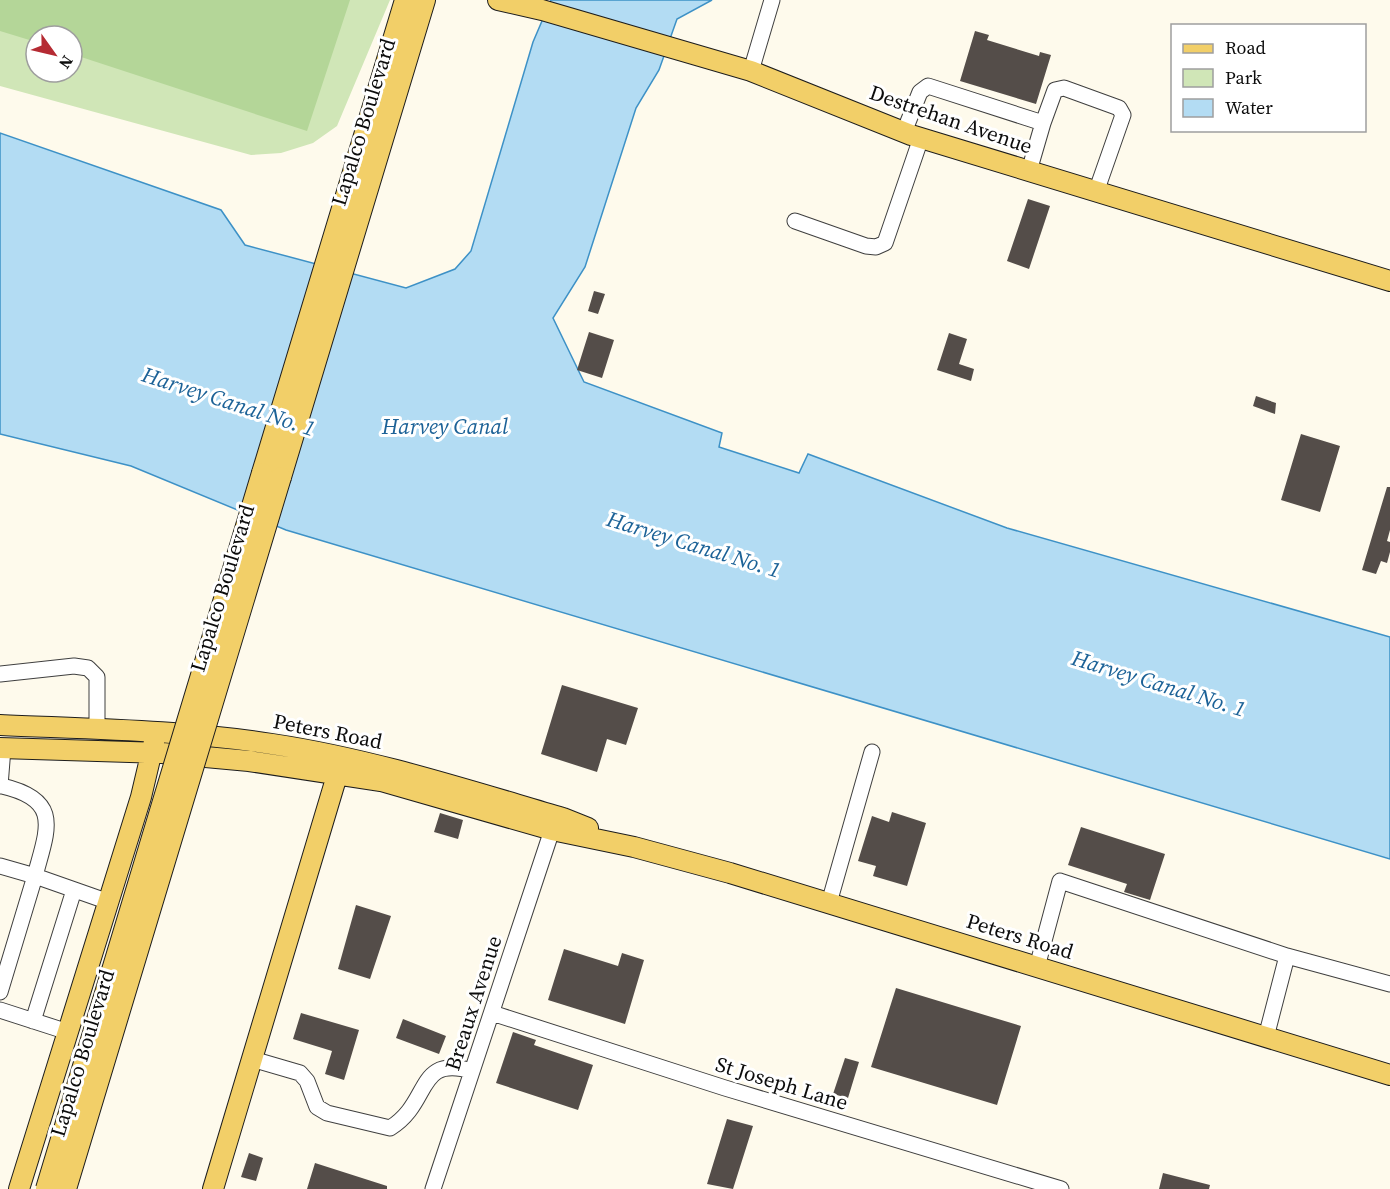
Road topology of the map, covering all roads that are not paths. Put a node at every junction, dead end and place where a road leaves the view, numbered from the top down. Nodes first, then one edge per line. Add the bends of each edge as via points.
1 (405, 0) edge
2 (425, 0) edge
3 (498, 0) edge
4 (772, 0) edge
5 (751, 71) junction
6 (1043, 123) junction
7 (913, 135) junction
8 (1029, 171) junction
9 (1096, 192) junction
10 (795, 221) dead end
11 (1390, 281) edge
12 (0, 674) edge
13 (0, 725) edge
14 (97, 729) junction
15 (156, 731) junction
16 (2, 748) edge
17 (872, 752) dead end
18 (152, 753) junction
19 (340, 766) junction
20 (1, 786) edge
21 (552, 830) junction
22 (634, 847) junction
23 (0, 866) edge
24 (35, 876) junction
25 (74, 890) junction
26 (109, 902) junction
27 (829, 903) junction
28 (1287, 956) junction
29 (1037, 967) junction
30 (1390, 984) edge
31 (0, 992) edge
32 (0, 1010) edge
33 (492, 1013) junction
34 (33, 1021) junction
35 (68, 1032) junction
36 (1266, 1037) junction
37 (252, 1059) junction
38 (472, 1071) junction
39 (1389, 1071) edge
40 (19, 1189) edge
41 (46, 1189) edge
42 (66, 1189) edge
43 (213, 1189) edge
44 (433, 1189) edge
45 (1061, 1189) edge

1 - 41 main road, Lapalco Boulevard, bridge
2 - 42 main road, Lapalco Boulevard, bridge
3 - 5 main road, Destrehan Avenue
4 - 5 street
5 - 7 main road, Destrehan Avenue
6 - 7 street via 928,86 920,92
6 - 8 street
6 - 9 street via 1055,90 1064,88 1119,108 1123,115
7 - 8 main road, Destrehan Avenue
7 - 10 street via 885,243 866,246
8 - 9 main road, Destrehan Avenue
9 - 11 main road, Destrehan Avenue
12 - 14 street via 88,668 97,677
13 - 14 main road, Peters Road
14 - 15 main road, Peters Road
15 - 18 main road
15 - 19 main road, Peters Road via 230,737
16 - 18 main road, Peters Road
16 - 20 street
17 - 27 street
18 - 19 main road, Peters Road
18 - 26 main road
19 - 21 main road, Peters Road
19 - 22 main road, Peters Road via 388,767 563,818
19 - 37 main road
20 - 24 street via 28,794 43,809 48,826
21 - 22 main road, Peters Road
21 - 33 street, Breaux Avenue
22 - 27 main road, Peters Road
23 - 24 street
24 - 25 street
24 - 31 street
25 - 26 street
25 - 34 street
26 - 35 main road
27 - 29 main road, Peters Road
28 - 29 street via 1060,881
28 - 30 street
28 - 36 street
29 - 36 main road, Peters Road
32 - 34 street
33 - 38 street, Breaux Avenue
33 - 45 street, St Joseph Lane
34 - 35 street
35 - 40 main road
36 - 39 main road, Peters Road
37 - 38 street via 300,1073 317,1107 327,1113 390,1128 405,1119 429,1077 440,1068 453,1066
37 - 43 main road
38 - 44 street, Breaux Avenue

